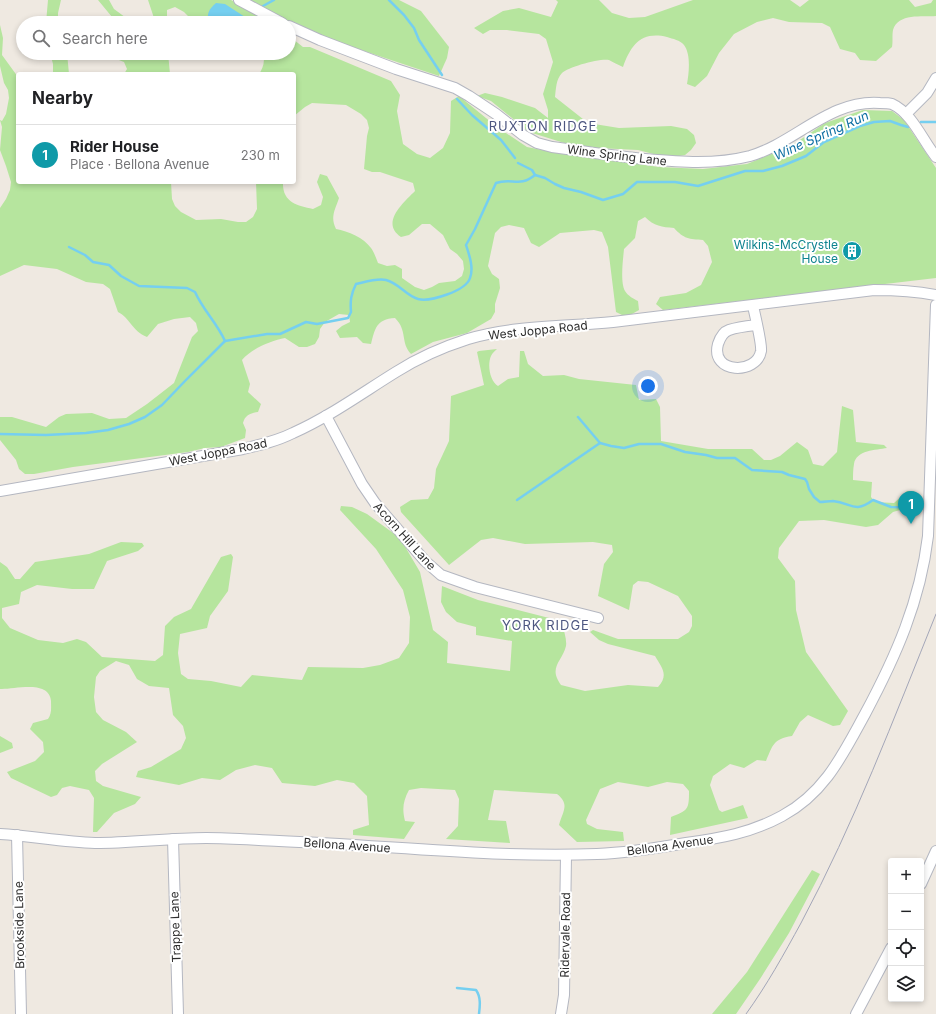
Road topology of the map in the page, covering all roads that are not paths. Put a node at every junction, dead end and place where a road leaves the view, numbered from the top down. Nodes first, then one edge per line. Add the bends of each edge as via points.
1 (239, 0) edge
2 (269, 16) edge
3 (296, 29) edge
4 (936, 78) edge
5 (906, 114) junction
6 (936, 157) edge
7 (936, 294) edge
8 (936, 305) edge
9 (753, 306) junction
10 (757, 325) junction
11 (326, 416) junction
12 (0, 491) edge
13 (598, 618) dead end
14 (0, 834) edge
15 (17, 835) junction
16 (172, 839) junction
17 (936, 851) edge
18 (566, 855) junction
19 (924, 877) edge
20 (888, 954) edge
21 (21, 1014) edge
22 (178, 1014) edge
23 (561, 1014) edge
24 (856, 1014) edge

1 - 2 street
3 - 5 street, Wine Spring Lane via 396,69 454,88 537,143 616,156 702,163 723,161 750,156 767,149 842,109 858,104 891,104
4 - 5 street via 927,93
5 - 6 street, Wine Spring Lane
7 - 9 street, West Joppa Road via 874,290
8 - 18 street, Bellona Avenue via 928,536 922,572 901,642 836,766 811,796 784,816 747,832 655,849
9 - 10 street
9 - 11 street, West Joppa Road via 584,325 520,329 484,335 453,344 410,364
10 - 10 street via 727,330 720,338 717,348 719,360 727,367 741,368 758,359 761,351
11 - 12 street, West Joppa Road via 294,433 265,444
11 - 13 street, Acorn Hill Lane via 362,484 375,503 425,561 441,575 475,587
14 - 15 street, Bellona Avenue
15 - 16 street, Bellona Avenue via 92,843
15 - 21 street, Brookside Lane
16 - 18 street, Bellona Avenue via 234,839 416,850
16 - 22 street, Trappe Lane
17 - 19 street
18 - 23 street, Ridervale Road via 564,995
20 - 24 street

